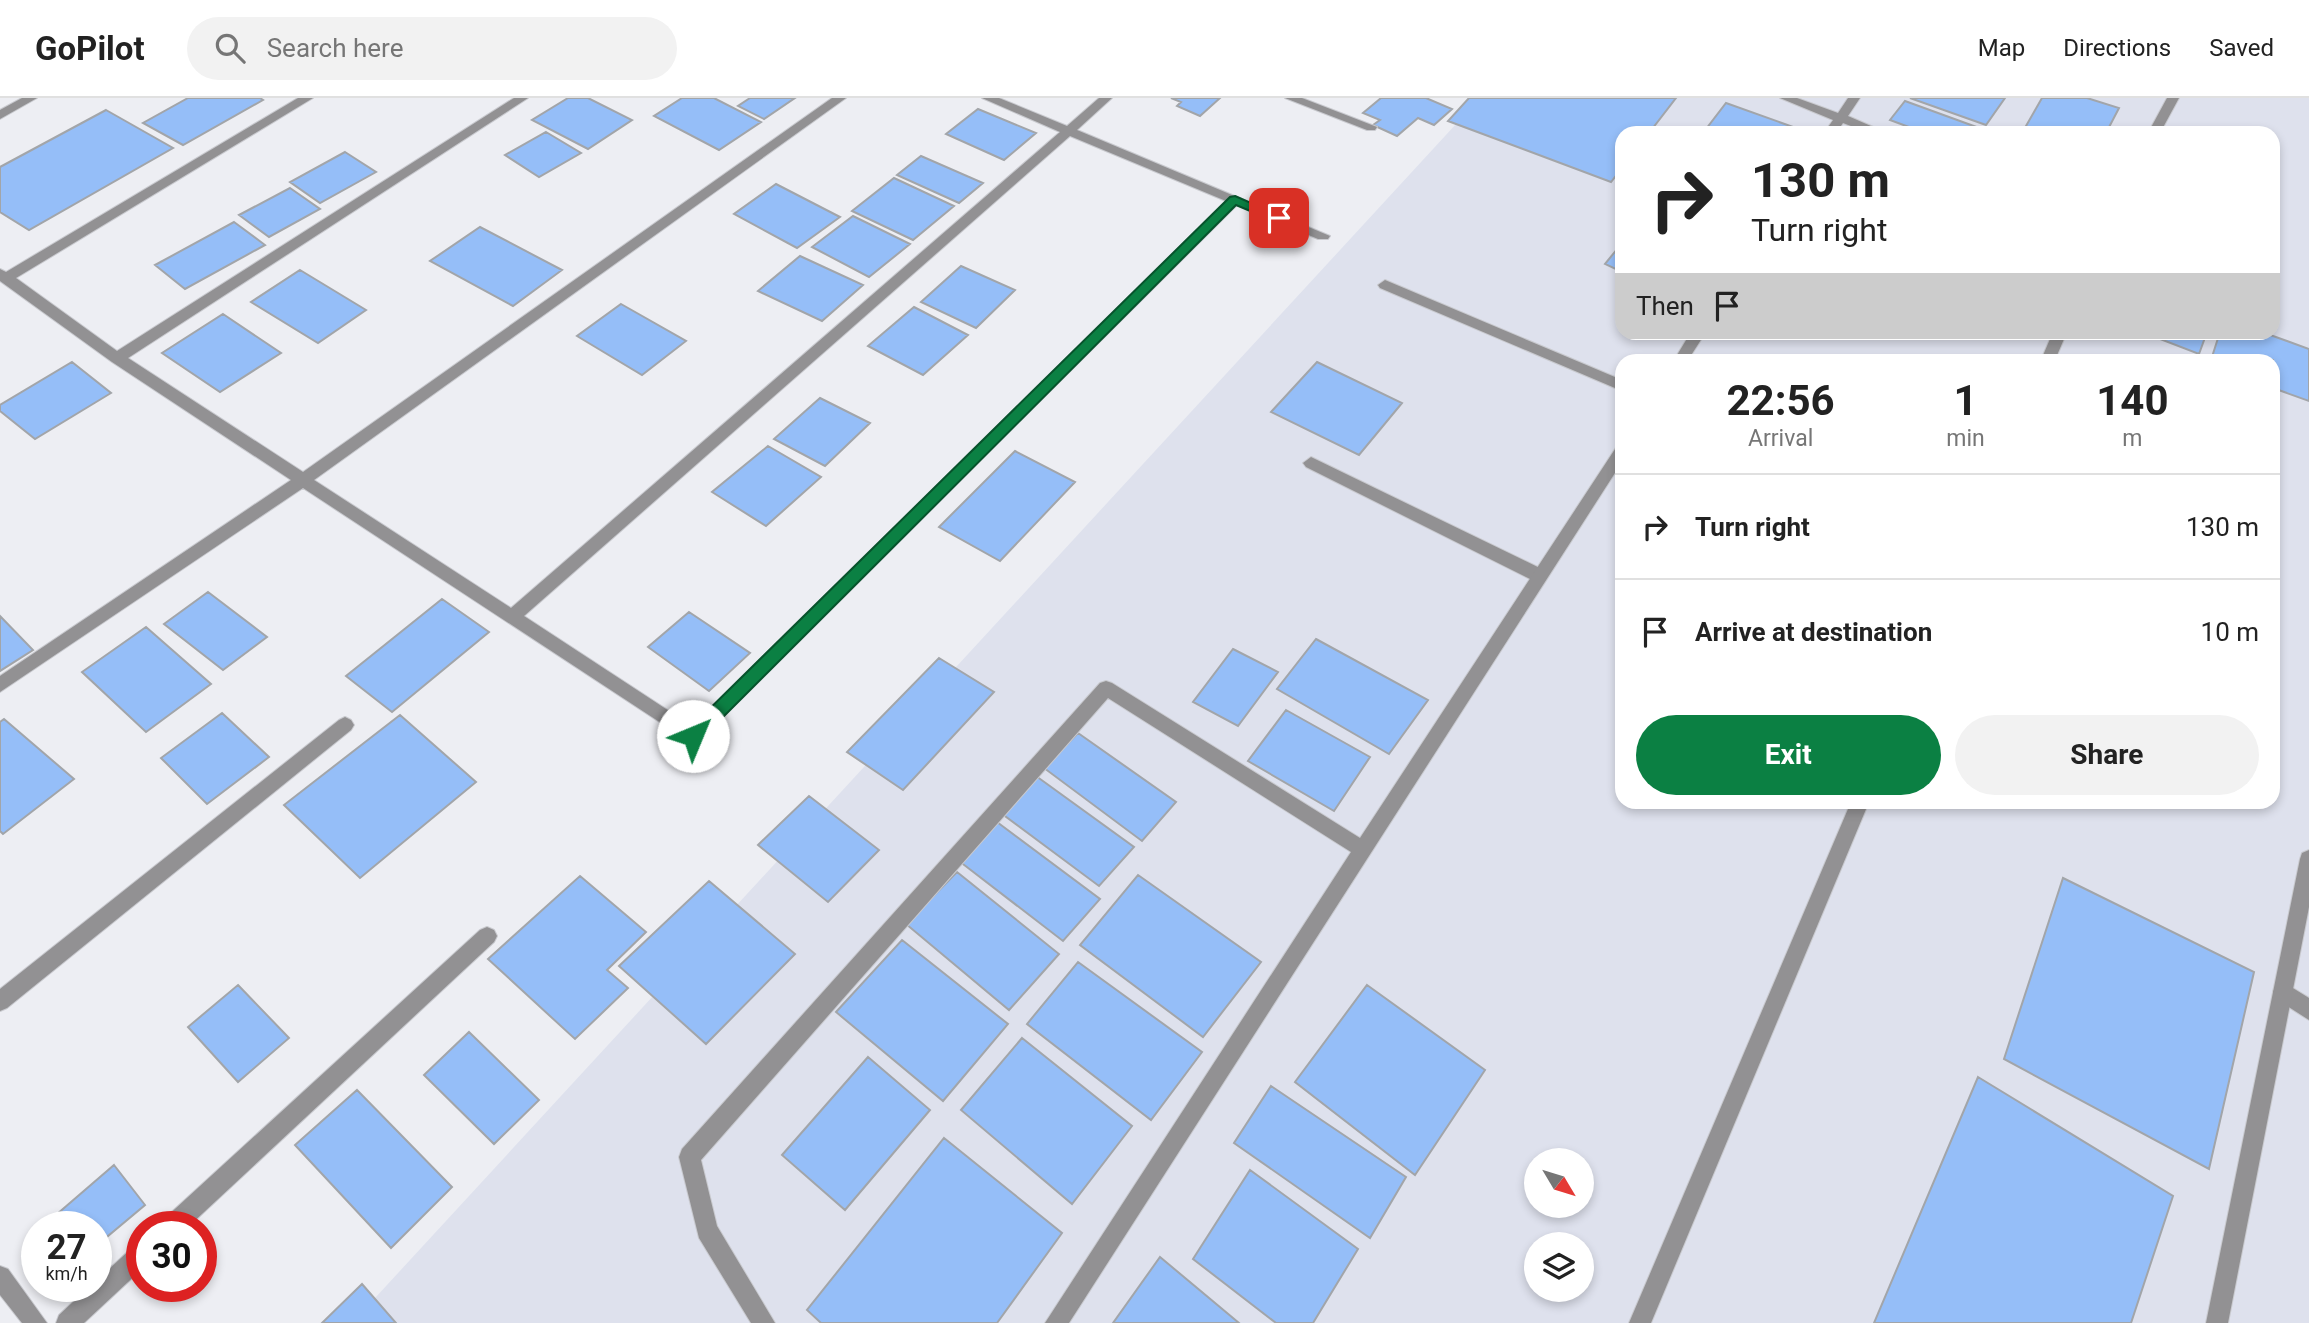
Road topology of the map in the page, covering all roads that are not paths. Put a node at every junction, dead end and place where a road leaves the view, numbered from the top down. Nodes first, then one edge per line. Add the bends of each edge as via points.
1 (31, 98) edge
2 (307, 98) edge
3 (522, 98) edge
4 (840, 98) edge
5 (988, 98) edge
6 (1107, 98) edge
7 (1291, 98) edge
8 (1786, 98) edge
9 (1854, 98) edge
10 (2173, 98) edge
11 (0, 116) edge
12 (1840, 118) junction
13 (1835, 126) edge
14 (1862, 126) edge
15 (2158, 126) edge
16 (1371, 127) dead end
17 (1068, 131) junction
18 (1235, 200) junction
19 (1323, 236) dead end
20 (3, 276) edge
21 (1385, 285) dead end
22 (117, 358) junction
23 (1615, 383) edge
24 (1615, 461) edge
25 (1311, 463) dead end
26 (304, 480) junction
27 (1541, 576) junction
28 (511, 618) junction
29 (0, 685) edge
30 (345, 725) dead end
31 (1857, 809) edge
32 (1363, 850) junction
33 (2309, 859) edge
34 (487, 936) dead end
35 (2283, 992) junction
36 (0, 1001) edge
37 (2309, 1010) edge
38 (189, 1211) edge
39 (126, 1269) edge
40 (0, 1277) edge
41 (36, 1323) edge
42 (67, 1323) edge
43 (764, 1323) edge
44 (1056, 1323) edge
45 (1640, 1323) edge
46 (2217, 1323) edge

1 - 11 street
2 - 20 street
3 - 22 street
4 - 26 street
5 - 17 street
6 - 17 street
7 - 16 street
8 - 12 street
9 - 12 street
10 - 15 street
12 - 13 street
12 - 14 street
17 - 18 street
17 - 28 street
18 - 19 street
18 - 28 street via 693,736
20 - 22 street
21 - 23 street
22 - 26 street
24 - 27 street
25 - 27 street
26 - 28 street
26 - 29 street
27 - 32 street
30 - 36 street
31 - 45 street
32 - 43 street via 1106,688 690,1157 707,1230
32 - 44 street
33 - 35 street
34 - 38 street
35 - 37 street
35 - 46 street
39 - 42 street
40 - 41 street

